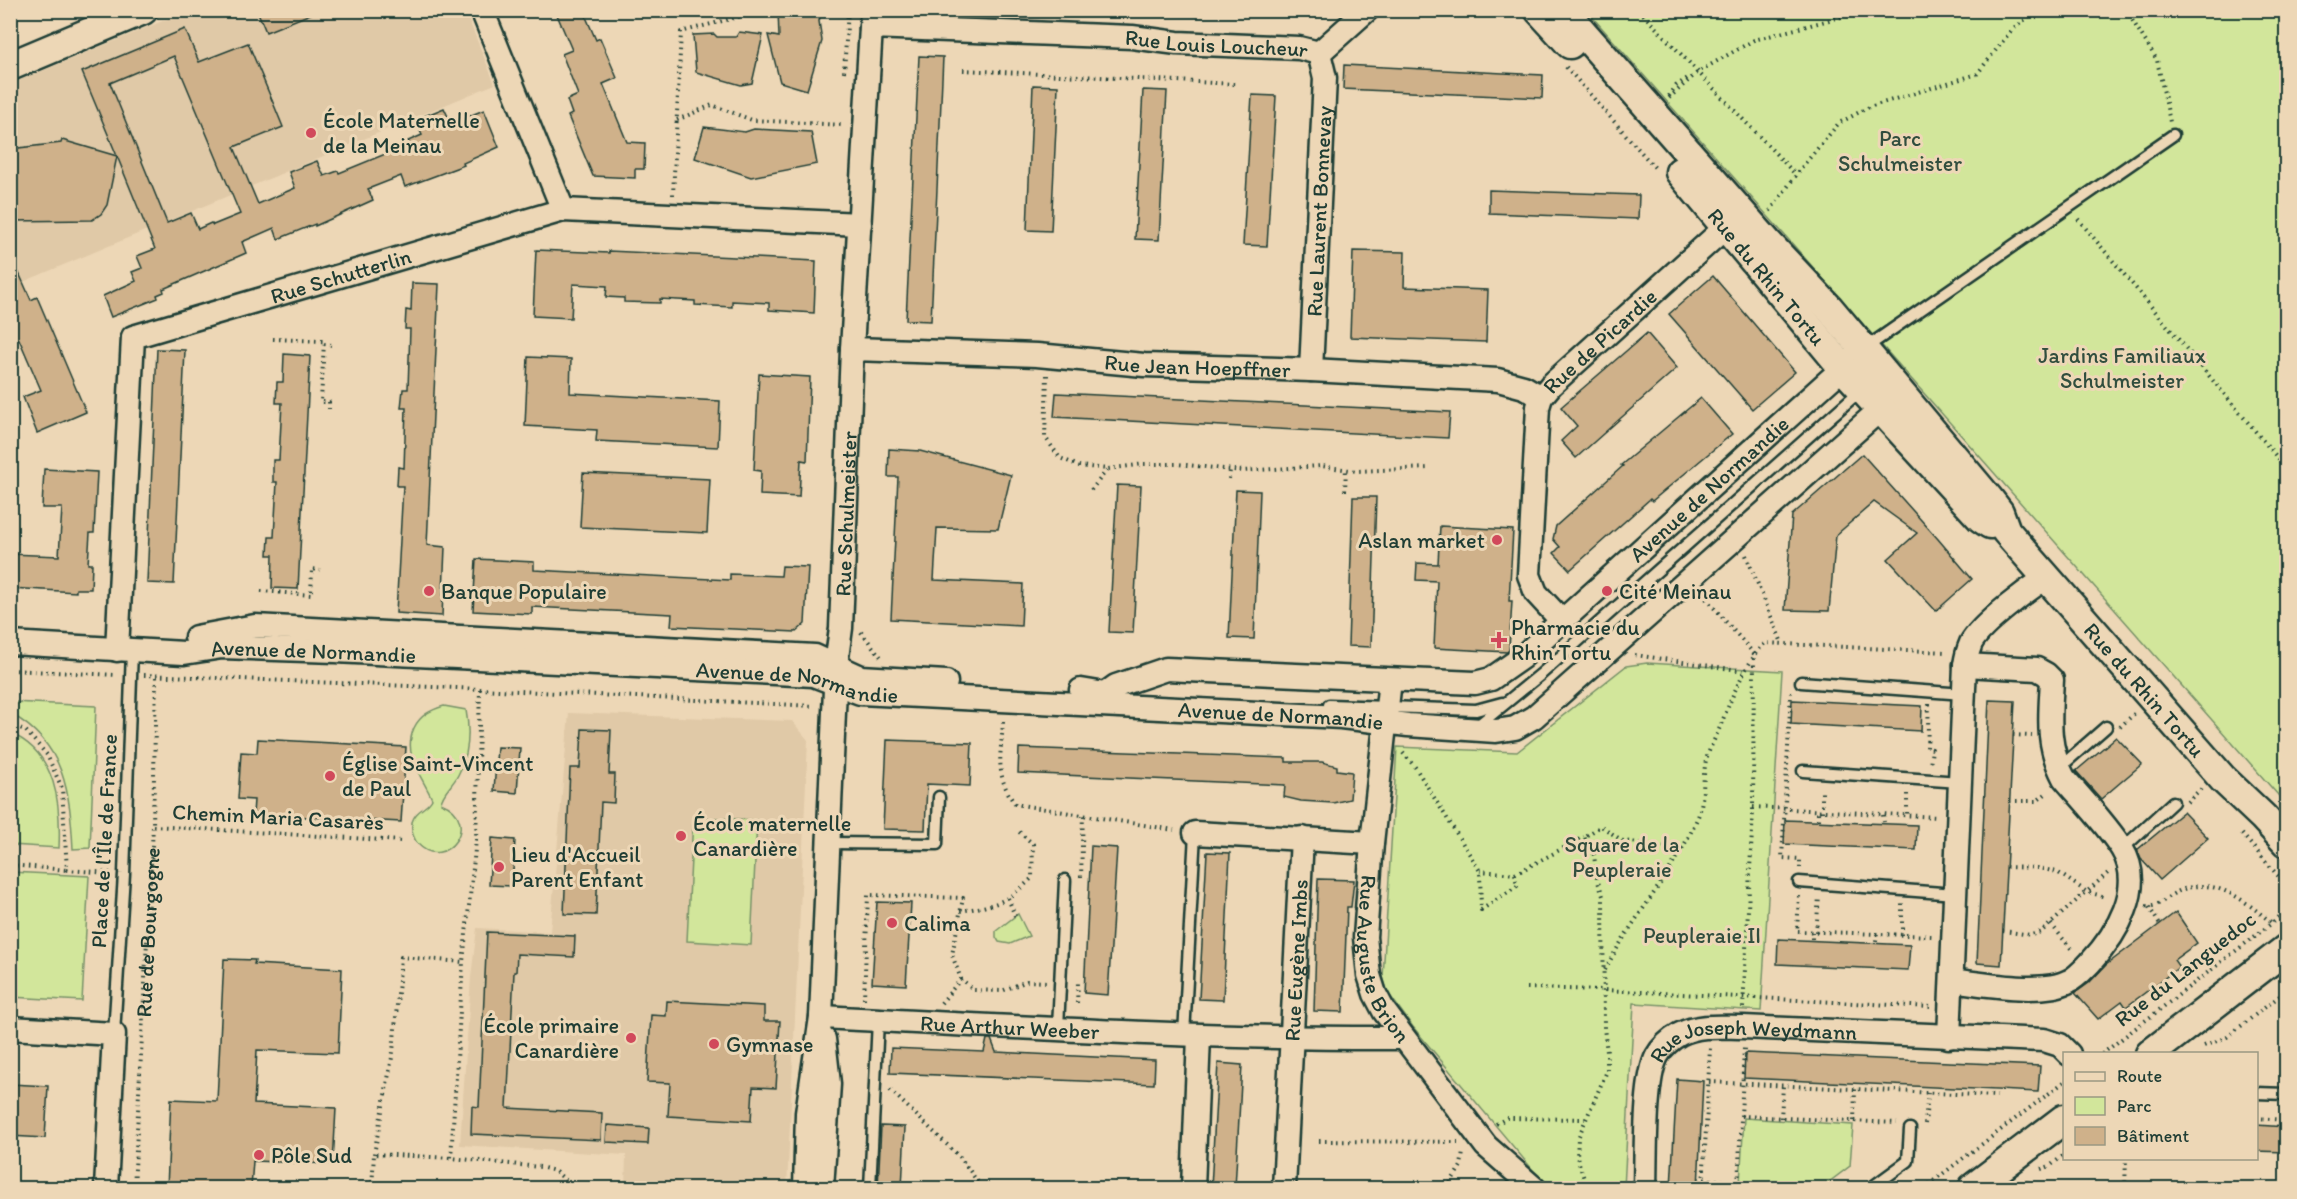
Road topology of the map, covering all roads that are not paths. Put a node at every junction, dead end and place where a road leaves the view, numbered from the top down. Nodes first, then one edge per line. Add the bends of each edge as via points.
1 (143, 10) edge
2 (482, 10) edge
3 (1367, 10) edge
4 (1539, 10) edge
5 (1563, 10) edge
6 (872, 19) edge
7 (1319, 53) junction
8 (10, 66) edge
9 (2173, 135) road end
10 (563, 210) junction
11 (1734, 219) junction
12 (860, 224) junction
13 (852, 349) junction
14 (1853, 359) junction
15 (1311, 370) junction
16 (1878, 387) junction
17 (1541, 397) junction
18 (2047, 577) junction
19 (1561, 620) junction
20 (10, 643) edge
21 (124, 650) junction
22 (1966, 659) junction
23 (836, 674) junction
24 (1390, 680) junction
25 (1801, 682) road end
26 (1105, 694) junction
27 (1517, 694) junction
28 (1964, 694) junction
29 (1385, 715) junction
30 (2106, 727) dead end
31 (1473, 729) junction
32 (2059, 768) junction
33 (1803, 771) dead end
34 (1960, 782) junction
35 (939, 797) dead end
36 (2173, 802) dead end
37 (1196, 833) joint
38 (1302, 838) junction
39 (2286, 842) edge
40 (829, 843) junction
41 (1372, 843) junction
42 (2122, 849) junction
43 (1065, 880) dead end
44 (1799, 882) road end
45 (1955, 894) junction
46 (2286, 949) edge
47 (1952, 980) junction
48 (821, 1017) junction
49 (878, 1020) junction
50 (10, 1028) edge
51 (1058, 1028) junction
52 (114, 1034) junction
53 (1191, 1035) junction
54 (1949, 1037) junction
55 (1291, 1038) junction
56 (1404, 1038) junction
57 (2068, 1052) edge
58 (2151, 1052) edge
59 (2258, 1093) edge
60 (2286, 1094) edge
61 (2063, 1120) edge
62 (1910, 1125) road end
63 (106, 1188) edge
64 (805, 1188) edge
65 (822, 1188) edge
66 (870, 1188) edge
67 (1193, 1188) edge
68 (1284, 1188) edge
69 (1534, 1188) edge
70 (1645, 1188) edge
71 (1871, 1188) edge
72 (1973, 1188) edge

1 - 8 street
2 - 10 street
3 - 7 street, Rue Louis Loucheur
4 - 11 street, Rue du Rhin Tortu
5 - 11 street, Rue du Rhin Tortu
6 - 7 street, Rue Louis Loucheur via 1022,35 1048,33 1299,48
6 - 12 street, Rue Schulmeister
7 - 15 street, Rue Laurent Bonnevay via 1325,78
9 - 14 lane
10 - 12 street, Rue Schutterlin
10 - 21 street, Rue Schutterlin via 133,337
11 - 14 street, Rue du Rhin Tortu
11 - 17 street, Rue de Picardie
12 - 13 street, Rue Schulmeister
13 - 15 street, Rue Jean Hoepffner
13 - 23 street, Rue Schulmeister
14 - 16 street, Rue du Rhin Tortu
14 - 19 street, Avenue de Normandie
15 - 17 street, Rue Jean Hoepffner via 1498,380 1524,387
16 - 18 street, Rue du Rhin Tortu via 1981,518 2006,531
16 - 27 lane, Avenue de Normandie
16 - 31 street, Avenue de Normandie via 1689,581 1534,717 1515,728
17 - 19 street, Rue de Picardie via 1529,575 1536,593
18 - 22 street via 1978,634
18 - 39 street, Rue du Rhin Tortu via 2223,779
19 - 24 street, Avenue de Normandie via 1521,658 1491,679 1475,683
20 - 21 street
21 - 23 street, Avenue de Normandie via 142,643 255,626 814,656
21 - 52 lane, Place de l'Île de France via 131,675
22 - 28 street
22 - 32 street via 2037,669 2052,680 2051,742
23 - 26 street, Avenue de Normandie
23 - 29 street, Avenue de Normandie via 860,693 1341,717
23 - 40 street, Rue Schulmeister
24 - 26 street, Avenue de Normandie via 1166,669 1116,686
24 - 29 street, Rue Auguste Brion
25 - 28 lane
26 - 29 lane, Avenue de Normandie
27 - 29 lane, Avenue de Normandie via 1497,706 1476,710
27 - 31 lane, Avenue de Normandie
28 - 34 street
29 - 31 street, Avenue de Normandie
29 - 41 street, Rue Auguste Brion
30 - 32 lane
32 - 42 street
33 - 34 lane
34 - 45 street
35 - 40 lane via 937,844
36 - 42 lane
37 - 38 street
37 - 53 lane
38 - 41 street
38 - 55 street, Rue Eugène Imbs
40 - 48 street, Rue Schulmeister
41 - 56 street, Rue Auguste Brion via 1365,937 1369,975 1384,1011
42 - 47 street via 2130,879 2128,902 2120,924 2096,956 2069,981 2032,988
43 - 51 lane
44 - 45 lane
45 - 47 street
46 - 58 street
47 - 54 street
48 - 49 street, Rue Arthur Weeber
48 - 64 street, Rue Schulmeister via 807,1113
48 - 65 street, Rue Schulmeister via 830,1084
49 - 51 street, Rue Arthur Weeber
49 - 66 lane
50 - 52 street
51 - 53 street, Rue Arthur Weeber
52 - 63 street, Rue de Bourgogne
53 - 55 street, Rue Arthur Weeber
53 - 67 street
54 - 57 street, Rue Joseph Weydmann via 2044,1040
54 - 70 street, Rue Joseph Weydmann via 1703,1026 1679,1034 1656,1057 1651,1077
55 - 56 street, Rue Arthur Weeber
55 - 68 street, Rue Eugène Imbs
56 - 69 street, Rue Auguste Brion via 1476,1141
59 - 60 lane
61 - 72 street
62 - 71 lane via 1908,1161

